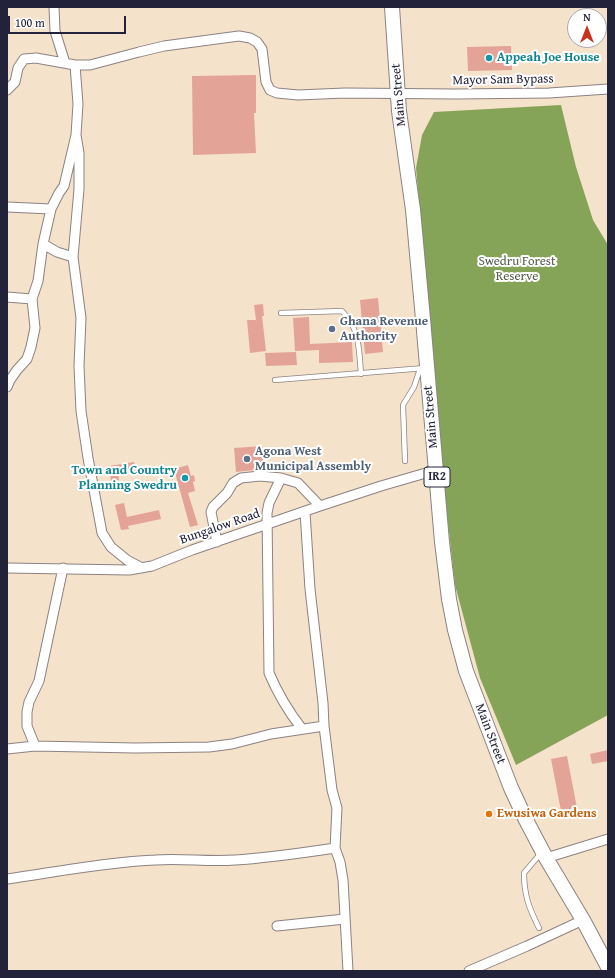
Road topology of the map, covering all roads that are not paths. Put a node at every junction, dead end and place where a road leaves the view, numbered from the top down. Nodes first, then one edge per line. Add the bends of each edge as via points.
1 (54, 7) edge
2 (392, 7) edge
3 (70, 64) junction
4 (608, 88) edge
5 (7, 90) edge
6 (399, 93) junction
7 (76, 135) junction
8 (7, 207) edge
9 (51, 209) junction
10 (43, 244) junction
11 (73, 257) junction
12 (7, 297) edge
13 (32, 299) junction
14 (281, 312) dead end
15 (423, 369) junction
16 (361, 374) junction
17 (275, 380) dead end
18 (7, 387) edge
19 (405, 461) dead end
20 (436, 470) junction
21 (281, 478) junction
22 (320, 506) junction
23 (305, 512) junction
24 (267, 525) junction
25 (217, 542) junction
26 (7, 568) edge
27 (63, 568) junction
28 (142, 568) junction
29 (324, 726) junction
30 (302, 729) junction
31 (35, 746) junction
32 (7, 748) edge
33 (608, 839) edge
34 (335, 848) junction
35 (544, 855) junction
36 (7, 879) edge
37 (345, 919) junction
38 (583, 920) junction
39 (277, 926) dead end
40 (539, 928) dead end
41 (608, 967) edge
42 (348, 971) edge
43 (469, 971) edge

1 - 3 street via 55,31
2 - 6 main road, Main Street / IR2
3 - 5 street, Mayor Sam Bypass via 36,58 24,59 18,68 15,82
3 - 6 street, Mayor Sam Bypass via 90,65 164,46 239,36 250,38 262,49 266,82 270,90 277,94
3 - 7 street via 78,104
4 - 6 street, Mayor Sam Bypass via 549,93
6 - 15 main road, Main Street / IR2 via 423,319
7 - 9 street via 64,186
7 - 11 street via 80,153
8 - 9 street
9 - 10 street
10 - 11 street
10 - 13 street via 38,281
11 - 28 street via 81,318 81,411 102,533 111,547
12 - 13 street
13 - 18 street via 35,328 31,347 27,359 16,370
14 - 16 lane via 342,311 350,319 358,337
15 - 16 lane
15 - 19 lane via 403,405
15 - 20 main road, Main Street / IR2
16 - 17 lane
20 - 22 street, Bungalow Road
20 - 35 main road, Main Street / IR2 via 449,599 466,671 511,788
21 - 22 street via 298,483
21 - 24 street via 269,503
21 - 25 street via 260,476 241,478 233,482 211,512
22 - 23 street, Bungalow Road
23 - 24 street, Bungalow Road
23 - 29 street
24 - 25 street, Bungalow Road
24 - 30 street via 269,673 276,691
25 - 28 street, Bungalow Road
26 - 27 street, Bungalow Road
27 - 28 street, Bungalow Road
27 - 31 street via 39,681 27,712 28,726
29 - 30 street
29 - 34 street via 332,790 337,808
30 - 31 street via 209,747
31 - 32 street
33 - 35 street
34 - 36 street via 234,860 156,860 122,863
34 - 37 street via 343,880
35 - 38 main road, Main Street / IR2
35 - 40 lane via 524,873 528,906
37 - 39 street
37 - 42 street
38 - 41 main road, IR2
38 - 43 street

